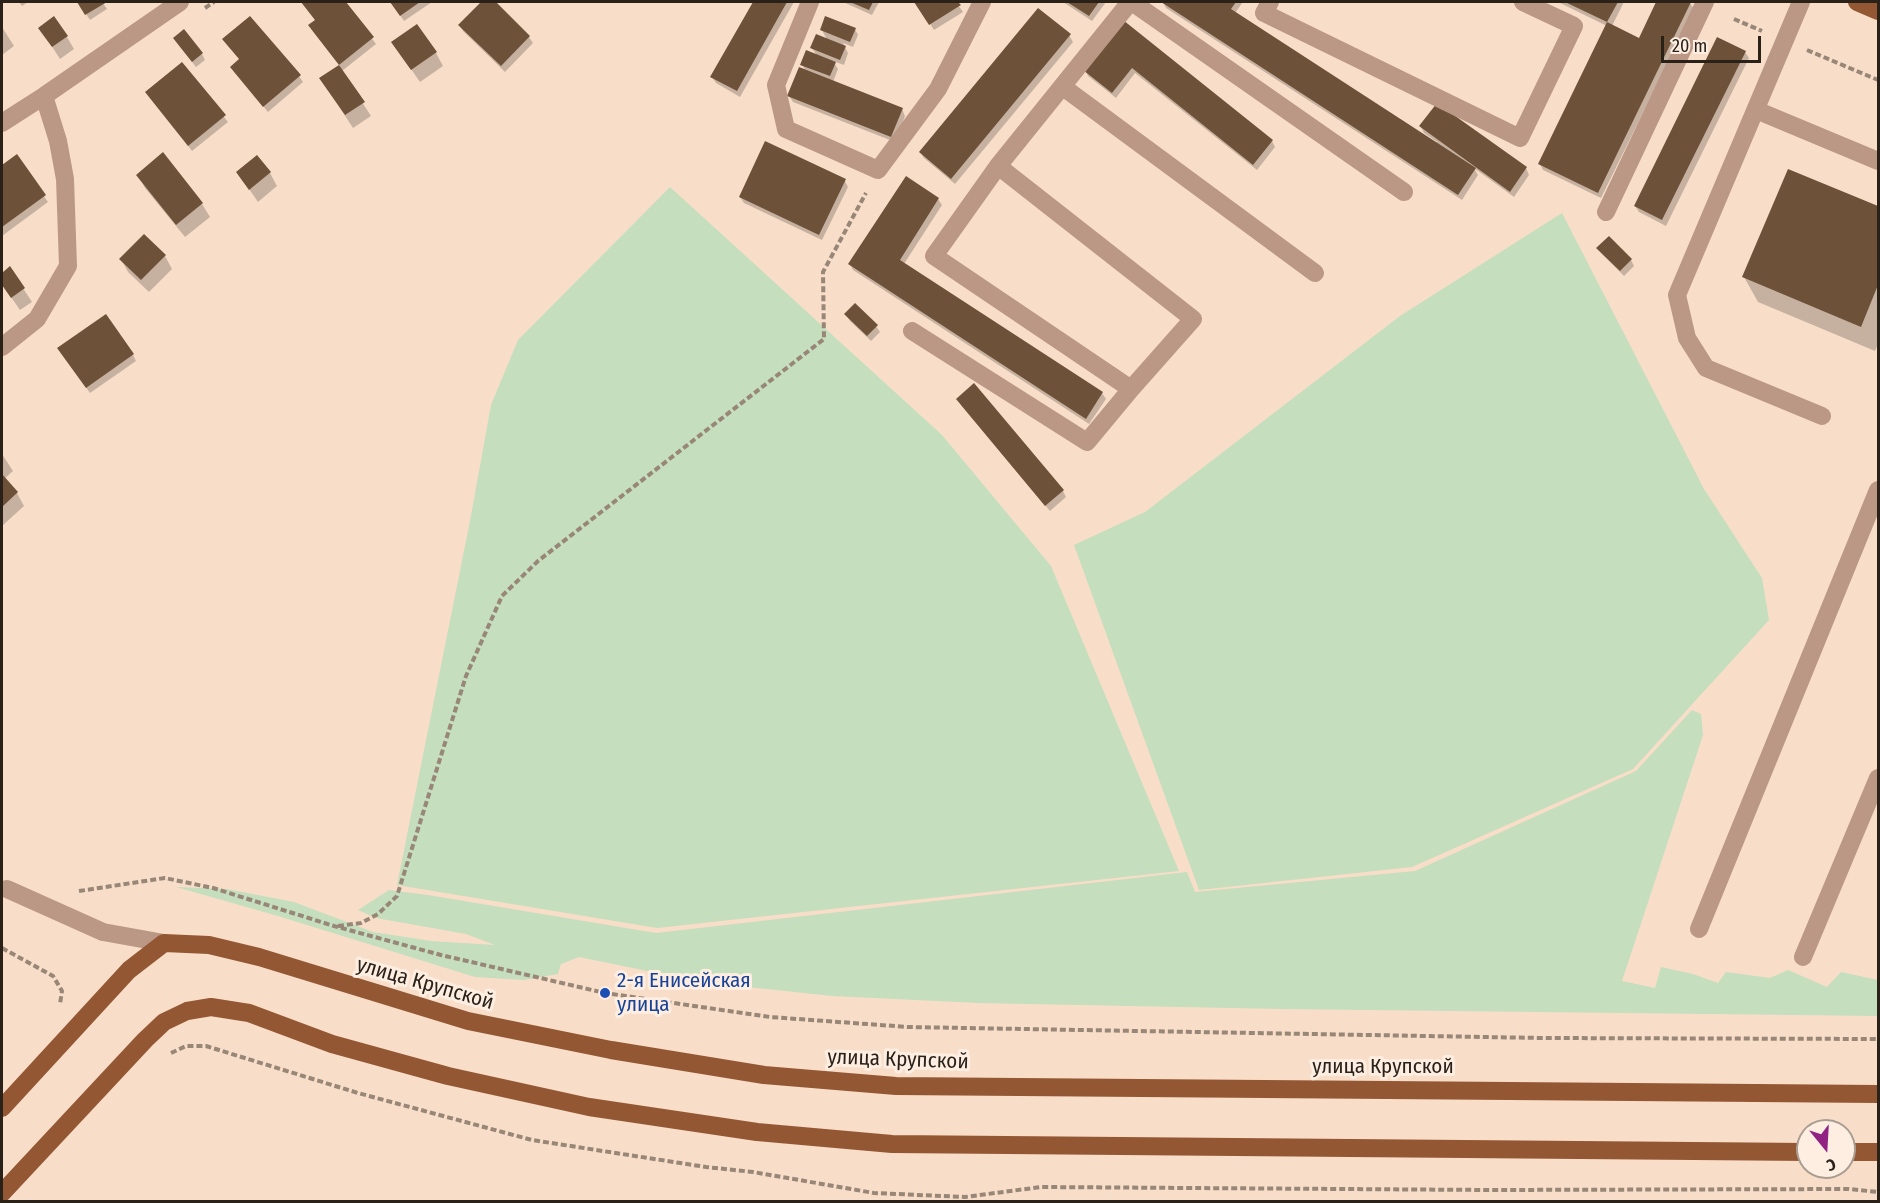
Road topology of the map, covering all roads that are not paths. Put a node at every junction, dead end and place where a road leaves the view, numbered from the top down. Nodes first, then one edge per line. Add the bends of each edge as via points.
1 (180, 2) edge
2 (810, 2) edge
3 (982, 2) edge
4 (1131, 2) edge
5 (1270, 2) edge
6 (1523, 2) edge
7 (1705, 2) edge
8 (1801, 2) edge
9 (1857, 2) edge
10 (1878, 10) edge
11 (1063, 87) junction
12 (44, 96) junction
13 (1756, 110) junction
14 (2, 123) edge
15 (1878, 161) edge
16 (998, 166) junction
17 (1404, 192) dead end
18 (1606, 212) dead end
19 (1315, 273) dead end
20 (912, 331) dead end
21 (2, 347) edge
22 (1131, 389) junction
23 (1822, 416) dead end
24 (1878, 490) edge
25 (1878, 778) edge
26 (7, 889) dead end
27 (1699, 929) dead end
28 (164, 943) junction
29 (1803, 957) dead end
30 (1878, 1094) edge
31 (2, 1108) edge
32 (1796, 1152) edge
33 (1856, 1152) edge
34 (1878, 1152) edge
35 (2, 1193) edge

1 - 12 street
2 - 3 street via 776,85 786,129 878,170 938,89
4 - 11 street
4 - 17 street
5 - 6 street via 1264,13 1520,138 1574,27
7 - 18 street
8 - 13 street
9 - 10 main road
11 - 16 street
11 - 19 street
12 - 14 street
12 - 21 street via 65,179 68,266 37,319
13 - 15 street
13 - 23 street via 1677,295 1681,317 1687,338 1706,368
16 - 22 street via 1193,319
16 - 22 street via 934,256
20 - 22 street via 1088,442
24 - 27 street
25 - 29 street
26 - 28 street via 103,932
28 - 30 main road, улица Крупской via 208,945 259,957 468,1022 764,1075 896,1086
28 - 31 main road via 129,969
32 - 35 main road via 892,1144 757,1131 589,1107 448,1076 332,1044 249,1013 211,1007 187,1011 165,1022
33 - 34 main road

